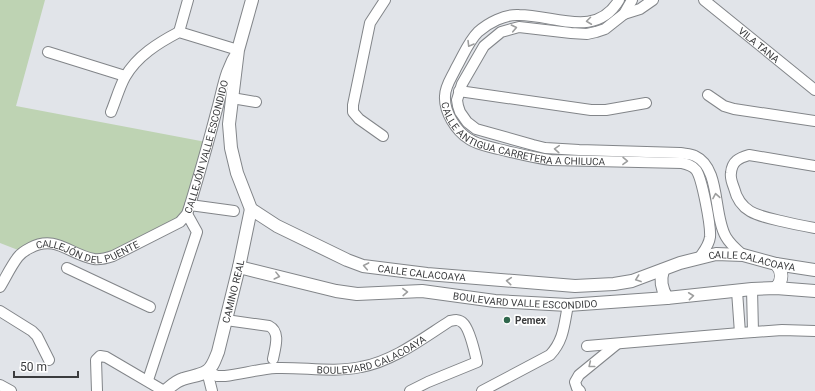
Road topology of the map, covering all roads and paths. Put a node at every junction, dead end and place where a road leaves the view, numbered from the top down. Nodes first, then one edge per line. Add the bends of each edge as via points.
1 (188, 0) edge
2 (252, 0) edge
3 (385, 0) edge
4 (619, 0) edge
5 (632, 0) edge
6 (653, 0) edge
7 (704, 0) edge
8 (624, 14) junction
9 (179, 32) junction
10 (238, 50) junction
11 (48, 52) dead end
12 (125, 76) junction
13 (815, 90) edge
14 (460, 91) junction
15 (708, 95) dead end
16 (232, 98) junction
17 (256, 102) dead end
18 (646, 103) dead end
19 (111, 112) dead end
20 (815, 122) edge
21 (383, 136) dead end
22 (815, 166) edge
23 (251, 209) junction
24 (189, 210) junction
25 (234, 211) dead end
26 (707, 212) junction
27 (718, 212) junction
28 (815, 228) edge
29 (743, 255) junction
30 (700, 257) junction
31 (90, 258) junction
32 (776, 264) junction
33 (239, 267) junction
34 (67, 268) dead end
35 (663, 270) junction
36 (815, 270) edge
37 (80, 274) junction
38 (427, 274) junction
39 (0, 287) edge
40 (776, 288) junction
41 (752, 289) junction
42 (737, 291) junction
43 (815, 291) edge
44 (422, 292) junction
45 (667, 298) junction
46 (568, 305) junction
47 (150, 307) dead end
48 (0, 311) edge
49 (226, 320) junction
50 (815, 331) edge
51 (753, 332) junction
52 (740, 333) junction
53 (617, 344) junction
54 (587, 346) dead end
55 (273, 359) dead end
56 (49, 360) dead end
57 (208, 371) junction
58 (148, 380) junction
59 (0, 385) edge
60 (11, 391) edge
61 (97, 391) edge
62 (165, 391) edge
63 (212, 391) edge
64 (410, 391) edge
65 (482, 391) edge
66 (580, 391) edge

1 - 9 street
2 - 10 street
3 - 21 street via 368,30 353,105 353,112 359,119
4 -> 26 street, CALLE ANTIGUA CARRETERA A CHILUCA via 611,11 594,21 574,22 519,15 503,18 478,32 448,83 445,96 450,118 461,133 475,142 533,158 690,165 695,168 701,182
5 - 8 street, CALLE ANTIGUA CARRETERA A CHILUCA
6 - 8 street via 640,9
7 - 13 street, VILA TANA
14 -> 8 street, CALLE ANTIGUA CARRETERA A CHILUCA via 484,46 501,32 519,27 587,34 605,28
9 - 10 street
9 - 12 street via 157,44 141,57
10 - 16 street
10 - 24 street, CALLEJÓN VALLE ESCONDIDO via 226,72
11 - 12 street
12 - 19 street
14 - 18 street via 590,110
27 -> 14 street, CALLE ANTIGUA CARRETERA A CHILUCA via 710,173 702,160 695,156 680,153 558,149 520,142 476,129 467,122 458,106
15 - 20 street via 724,106 734,109
16 - 17 street
16 - 23 street via 229,124 231,148 237,173
22 - 28 street via 749,155 739,158 732,165 730,175 736,196 750,211 759,216
23 - 33 street, CAMINO REAL
38 -> 23 street, CALLE CALACOAYA via 363,266 277,226
24 - 25 street
24 - 31 street, CALLEJÓN DEL PUENTE via 180,222 113,256 104,259
24 - 58 street, CALLEJÓN VALLE ESCONDIDO via 197,232
26 - 27 street via 712,216
26 - 30 street, CALLE ANTIGUA CARRETERA A CHILUCA via 710,237
27 - 29 street, CALLE ANTIGUA CARRETERA A CHILUCA via 726,237
29 - 30 street, CALLE CALACOAYA
29 - 32 street, CALLE CALACOAYA
30 - 35 street, CALLE CALACOAYA
31 - 37 street
31 - 39 street, CALLEJÓN DEL PUENTE via 55,243 36,244 18,256
32 - 36 street, CALLE CALACOAYA
32 - 40 street via 782,273
33 -> 44 street, BOULEVARD VALLE ESCONDIDO via 356,294
33 - 49 street, CAMINO REAL
34 - 37 street
35 -> 38 street, CALLE CALACOAYA via 632,281 575,286
35 - 45 street via 661,284
37 - 47 street
38 - 44 street via 418,282
40 - 41 street, BOULEVARD VALLE ESCONDIDO
40 - 43 street, BOULEVARD VALLE ESCONDIDO
41 - 42 street, BOULEVARD VALLE ESCONDIDO
41 - 51 street
45 -> 42 street, BOULEVARD VALLE ESCONDIDO
42 - 52 street
44 - 46 street, BOULEVARD VALLE ESCONDIDO via 495,301
45 - 46 street, BOULEVARD VALLE ESCONDIDO
46 - 65 street via 562,338 550,355
48 - 56 street via 32,331
49 - 55 street via 273,328 277,336
49 - 57 street, CAMINO REAL via 218,352
50 - 51 street
51 - 52 street
52 - 53 street
53 - 54 street
53 -> 66 street via 579,375 575,382
57 - 62 street via 183,379
57 - 63 street
57 - 64 street, BOULEVARD CALACOAYA via 217,376 225,376 275,368 342,370 362,367 389,357 450,322 463,322 477,362
58 - 61 street via 100,356 96,360
58 - 62 street
59 - 60 street

